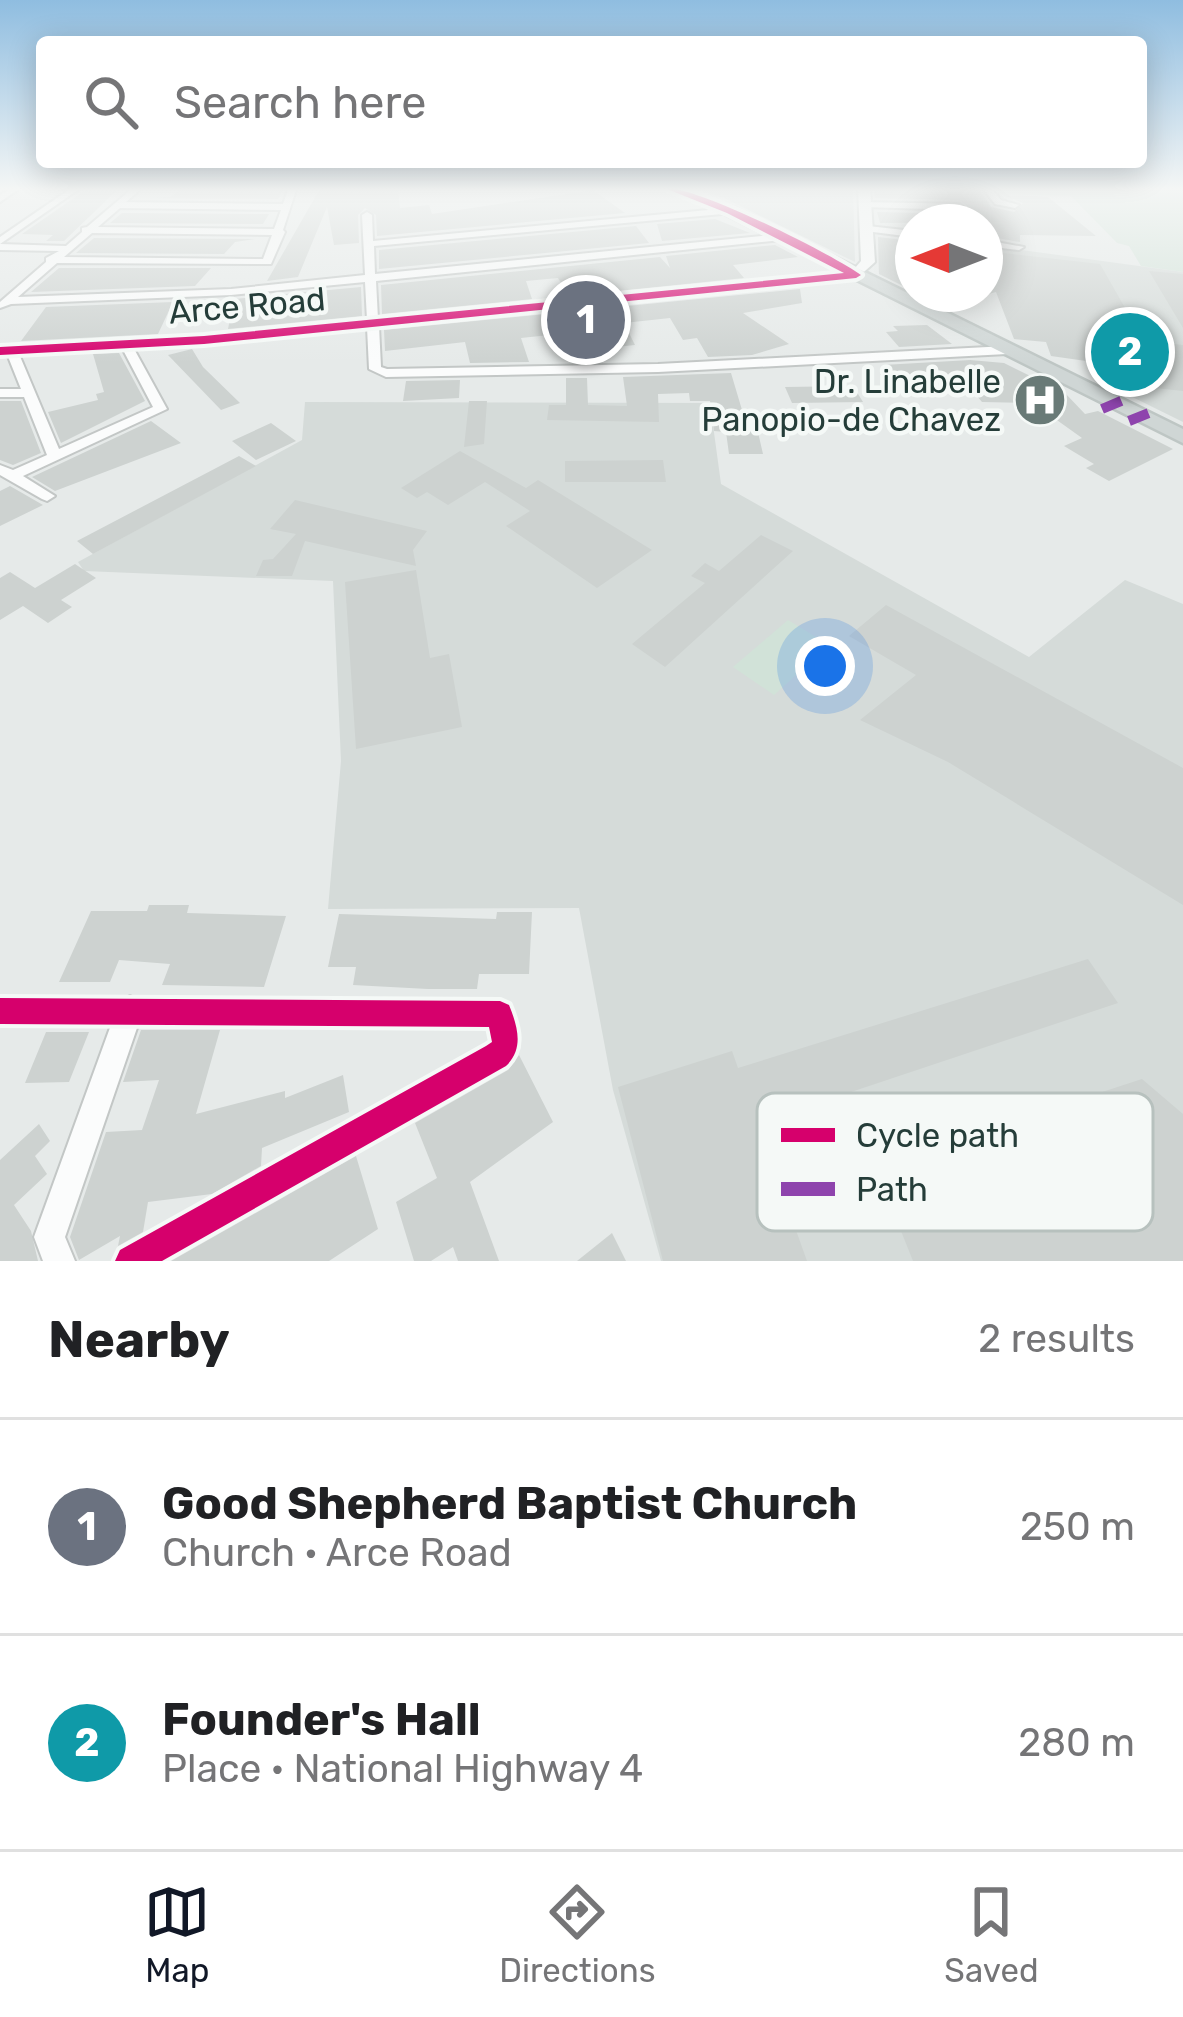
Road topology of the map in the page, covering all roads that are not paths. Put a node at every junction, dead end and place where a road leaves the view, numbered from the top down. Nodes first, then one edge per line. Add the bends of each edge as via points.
1 (29, 246) edge
2 (66, 246) edge
3 (274, 246) edge
4 (368, 246) edge
5 (693, 246) edge
6 (800, 246) edge
7 (868, 246) edge
8 (1009, 246) edge
9 (1019, 247) dead end
10 (63, 248) junction
11 (48, 262) junction
12 (856, 274) junction
13 (369, 278) junction
14 (4, 304) edge
15 (371, 324) junction
16 (126, 345) junction
17 (6, 350) edge
18 (1007, 350) junction
19 (0, 393) edge
20 (29, 393) junction
21 (1183, 437) edge
22 (55, 457) junction
23 (7, 472) edge
24 (47, 496) dead end
25 (130, 1009) junction
26 (0, 1011) edge
27 (59, 1261) edge
28 (131, 1261) edge

1 - 10 street
2 - 10 street
3 - 11 street via 267,262
4 - 13 street
5 - 13 street
6 - 12 main road
7 - 12 street via 868,262
8 - 9 street
10 - 11 street
11 - 14 street
12 - 15 street, Arce Road
12 - 18 main road
13 - 14 street
13 - 15 street
15 - 16 street, Arce Road
15 - 18 street via 375,369 404,375
16 - 17 street, Arce Road
16 - 22 street via 160,409
17 - 20 street
18 - 21 main road
19 - 20 street
20 - 22 street
22 - 23 street
23 - 24 street
25 - 26 street
25 - 27 street via 49,1237
25 - 28 street via 482,1010 500,1014 506,1038 496,1056

